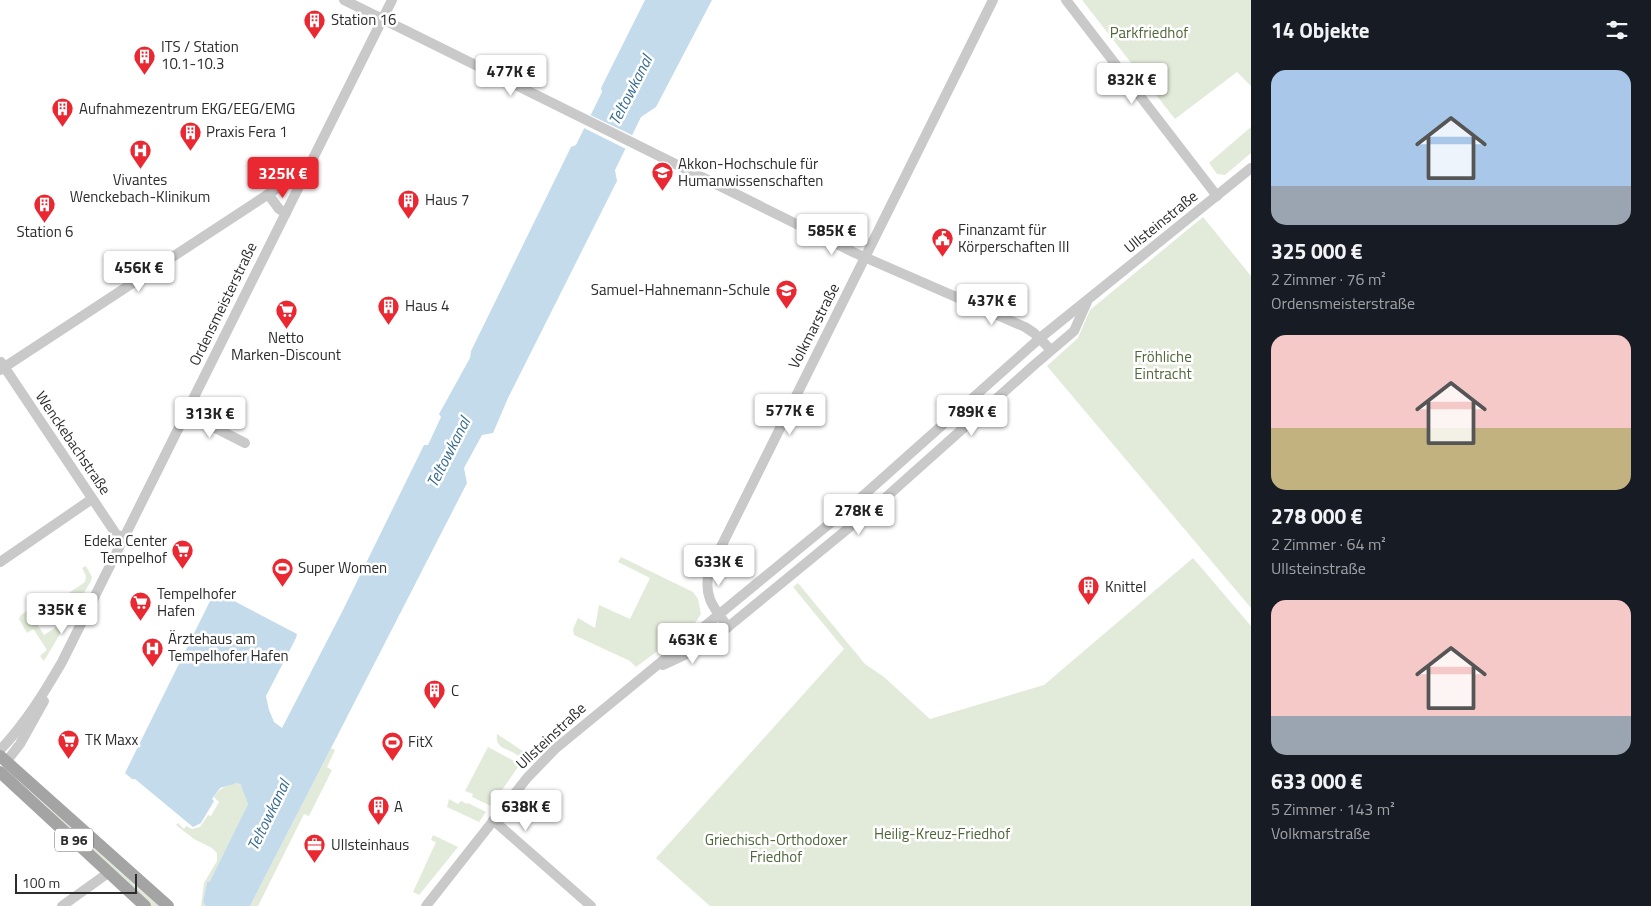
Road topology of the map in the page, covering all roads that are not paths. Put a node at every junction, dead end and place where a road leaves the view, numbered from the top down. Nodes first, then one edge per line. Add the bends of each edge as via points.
1 (344, 0) edge
2 (392, 0) edge
3 (993, 0) edge
4 (1066, 0) edge
5 (382, 19) junction
6 (1251, 168) edge
7 (302, 179) junction
8 (268, 194) junction
9 (1217, 196) junction
10 (286, 213) junction
11 (865, 258) junction
12 (1088, 299) junction
13 (1040, 338) junction
14 (1051, 350) junction
15 (1010, 365) junction
16 (1, 366) edge
17 (1020, 377) junction
18 (186, 413) junction
19 (246, 443) dead end
20 (92, 499) junction
21 (124, 538) junction
22 (794, 553) junction
23 (0, 562) edge
24 (804, 565) junction
25 (718, 614) junction
26 (728, 627) junction
27 (652, 670) junction
28 (55, 675) junction
29 (0, 750) edge
30 (2, 765) edge
31 (493, 820) junction
32 (108, 873) junction
33 (62, 906) edge
34 (145, 906) edge
35 (168, 906) edge
36 (426, 906) edge
37 (591, 906) edge

1 - 5 street
2 - 5 street, Ordensmeisterstraße
3 - 11 street, Volkmarstraße
4 - 9 street
5 - 7 street, Ordensmeisterstraße
5 - 11 street
6 - 9 street, Ullsteinstraße
7 - 8 street via 296,176
7 - 10 street, Ordensmeisterstraße
8 - 10 street
8 - 16 street
9 - 12 street, Ullsteinstraße
10 - 18 street, Ordensmeisterstraße
11 - 13 street via 1010,320
11 - 25 street, Volkmarstraße via 709,572 708,598
12 - 13 street, Ullsteinstraße
12 - 14 street, Ullsteinstraße via 1074,331
13 - 14 street
13 - 15 street, Ullsteinstraße
14 - 17 street, Ullsteinstraße
15 - 17 street
15 - 22 street, Ullsteinstraße
16 - 20 street, Wenckebachstraße
17 - 24 street, Ullsteinstraße via 890,494
18 - 19 street
18 - 21 street, Ordensmeisterstraße
20 - 21 street, Wenckebachstraße via 116,534
20 - 23 street
21 - 28 street, Ordensmeisterstraße
22 - 24 street
22 - 25 street, Ullsteinstraße
24 - 26 street, Ullsteinstraße
25 - 26 street
25 - 27 street, Ullsteinstraße
26 - 27 street, Ullsteinstraße via 702,647
27 - 31 street, Ullsteinstraße via 551,753
28 - 29 street, Ordensmeisterstraße
28 - 30 street, Ordensmeisterstraße via 32,724
30 - 32 main road, B 96
30 - 35 main road, B 96
31 - 36 street, Ullsteinstraße
31 - 37 street
32 - 33 street
32 - 34 main road, B 96

